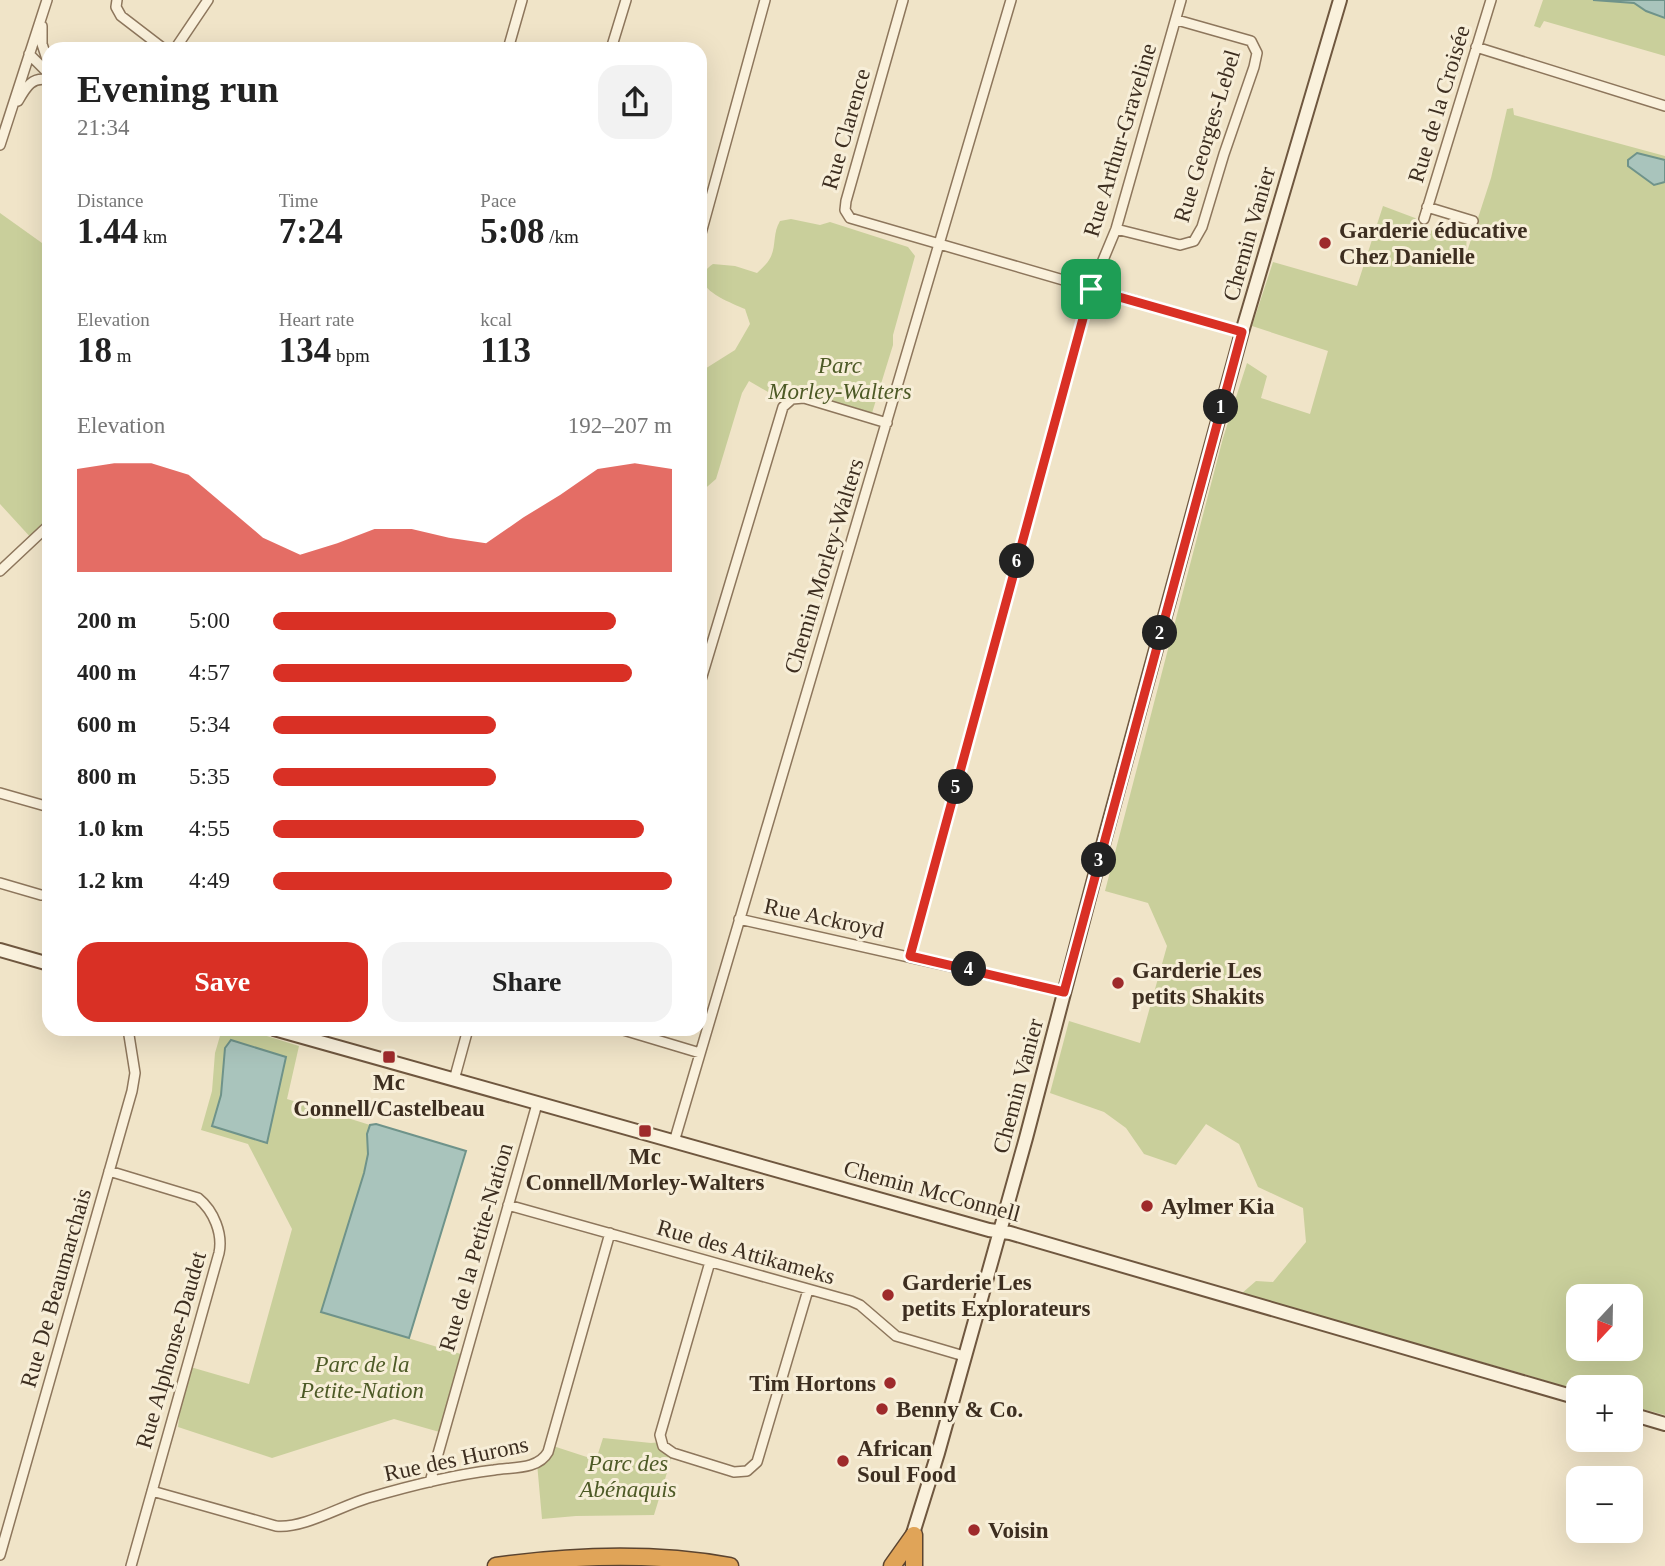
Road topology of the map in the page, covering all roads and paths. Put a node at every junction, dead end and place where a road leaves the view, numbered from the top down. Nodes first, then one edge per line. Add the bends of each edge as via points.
1 (47, 0) edge
2 (117, 0) edge
3 (208, 0) edge
4 (522, 0) edge
5 (626, 0) edge
6 (765, 0) edge
7 (903, 0) edge
8 (1011, 0) edge
9 (1181, 0) edge
10 (1340, 0) edge
11 (1491, 0) edge
12 (1177, 20) junction
13 (43, 42) edge
14 (155, 42) edge
15 (180, 42) edge
16 (510, 42) edge
17 (613, 42) edge
18 (1476, 47) junction
19 (29, 54) junction
20 (42, 67) edge
21 (42, 79) edge
22 (1665, 106) edge
23 (8, 121) junction
24 (0, 145) edge
25 (1427, 207) junction
26 (707, 211) edge
27 (1424, 219) dead end
28 (1473, 221) dead end
29 (1116, 229) junction
30 (939, 245) junction
31 (1091, 289) junction
32 (1242, 332) junction
33 (887, 423) junction
34 (42, 532) edge
35 (0, 571) edge
36 (707, 660) edge
37 (0, 793) edge
38 (42, 805) edge
39 (0, 883) edge
40 (42, 895) edge
41 (740, 919) junction
42 (0, 950) edge
43 (910, 956) junction
44 (42, 962) edge
45 (1064, 992) junction
46 (707, 1030) edge
47 (129, 1036) edge
48 (299, 1036) edge
49 (466, 1036) edge
50 (643, 1036) edge
51 (705, 1036) edge
52 (700, 1053) junction
53 (453, 1080) junction
54 (537, 1104) junction
55 (674, 1142) junction
56 (109, 1171) junction
57 (508, 1205) junction
58 (1000, 1232) junction
59 (610, 1233) junction
60 (710, 1262) junction
61 (808, 1290) junction
62 (964, 1356) junction
63 (1566, 1395) edge
64 (1643, 1418) edge
65 (1665, 1424) edge
66 (430, 1482) junction
67 (152, 1491) junction
68 (914, 1535) junction
69 (0, 1555) edge
70 (131, 1566) edge
71 (496, 1566) edge
72 (730, 1566) edge
73 (892, 1566) edge
74 (901, 1566) edge
75 (912, 1566) edge

1 - 13 street
1 - 19 street
2 - 14 street via 121,16
3 - 15 street
4 - 16 street
5 - 17 street
6 - 26 street
7 - 30 street, Rue Clarence via 845,210 853,220
8 - 30 street, Chemin Morley-Walters
9 - 12 street, Rue Arthur-Graveline
10 - 32 main road, Chemin Vanier
11 - 18 street, Rue de la Croisée
12 - 29 street, Rue Arthur-Graveline
12 - 29 street, Rue Georges-Lebel via 1251,41 1257,53 1254,67 1194,241 1180,245
18 - 22 street
18 - 25 street, Rue de la Croisée
19 - 20 street
19 - 23 street
21 - 23 street via 27,85
23 - 24 street
25 - 27 street, Rue de la Croisée
25 - 28 street
29 - 31 street, Rue Arthur-Graveline
30 - 31 street
30 - 33 street, Chemin Morley-Walters
31 - 32 street
31 - 43 street, Rue Arthur-Graveline
32 - 45 main road, Chemin Vanier
33 - 36 street via 804,398 792,399 783,407
33 - 41 street, Chemin Morley-Walters
34 - 35 street
37 - 38 street
39 - 40 street
41 - 43 street, Rue Ackroyd
41 - 46 street, Chemin Morley-Walters
42 - 44 main road
43 - 45 street, Rue Ackroyd
45 - 58 main road, Chemin Vanier
47 - 56 street, Rue De Beaumarchais via 134,1081
48 - 53 main road, Chemin McConnell
49 - 53 street
50 - 52 street
51 - 52 street, Chemin Morley-Walters
52 - 55 street, Chemin Morley-Walters
53 - 54 main road, Chemin McConnell
54 - 55 main road, Chemin McConnell
54 - 57 street, Rue de la Petite-Nation
55 - 58 main road, Chemin McConnell
56 - 67 street, Rue Alphonse-Daudet via 198,1198 221,1238
56 - 69 street, Rue De Beaumarchais
57 - 59 street, Rue des Attikameks
57 - 66 street, Rue de la Petite-Nation
58 - 62 main road, Chemin Vanier
58 - 63 main road, Chemin McConnell
59 - 60 street, Rue des Attikameks
59 - 66 street, Rue des Hurons via 545,1458 531,1465
60 - 61 street, Rue des Attikameks
60 - 61 street via 660,1435 663,1446 673,1453 734,1472 747,1471 760,1455
61 - 62 street, Rue des Attikameks via 860,1305 896,1336
62 - 68 main road, Chemin Vanier
64 - 65 main road
66 - 67 street, Rue des Hurons via 282,1527
67 - 70 street, Rue Alphonse-Daudet
68 - 73 highway
68 - 74 main road, Chemin Vanier
68 - 75 highway
71 - 72 highway via 620,1556

